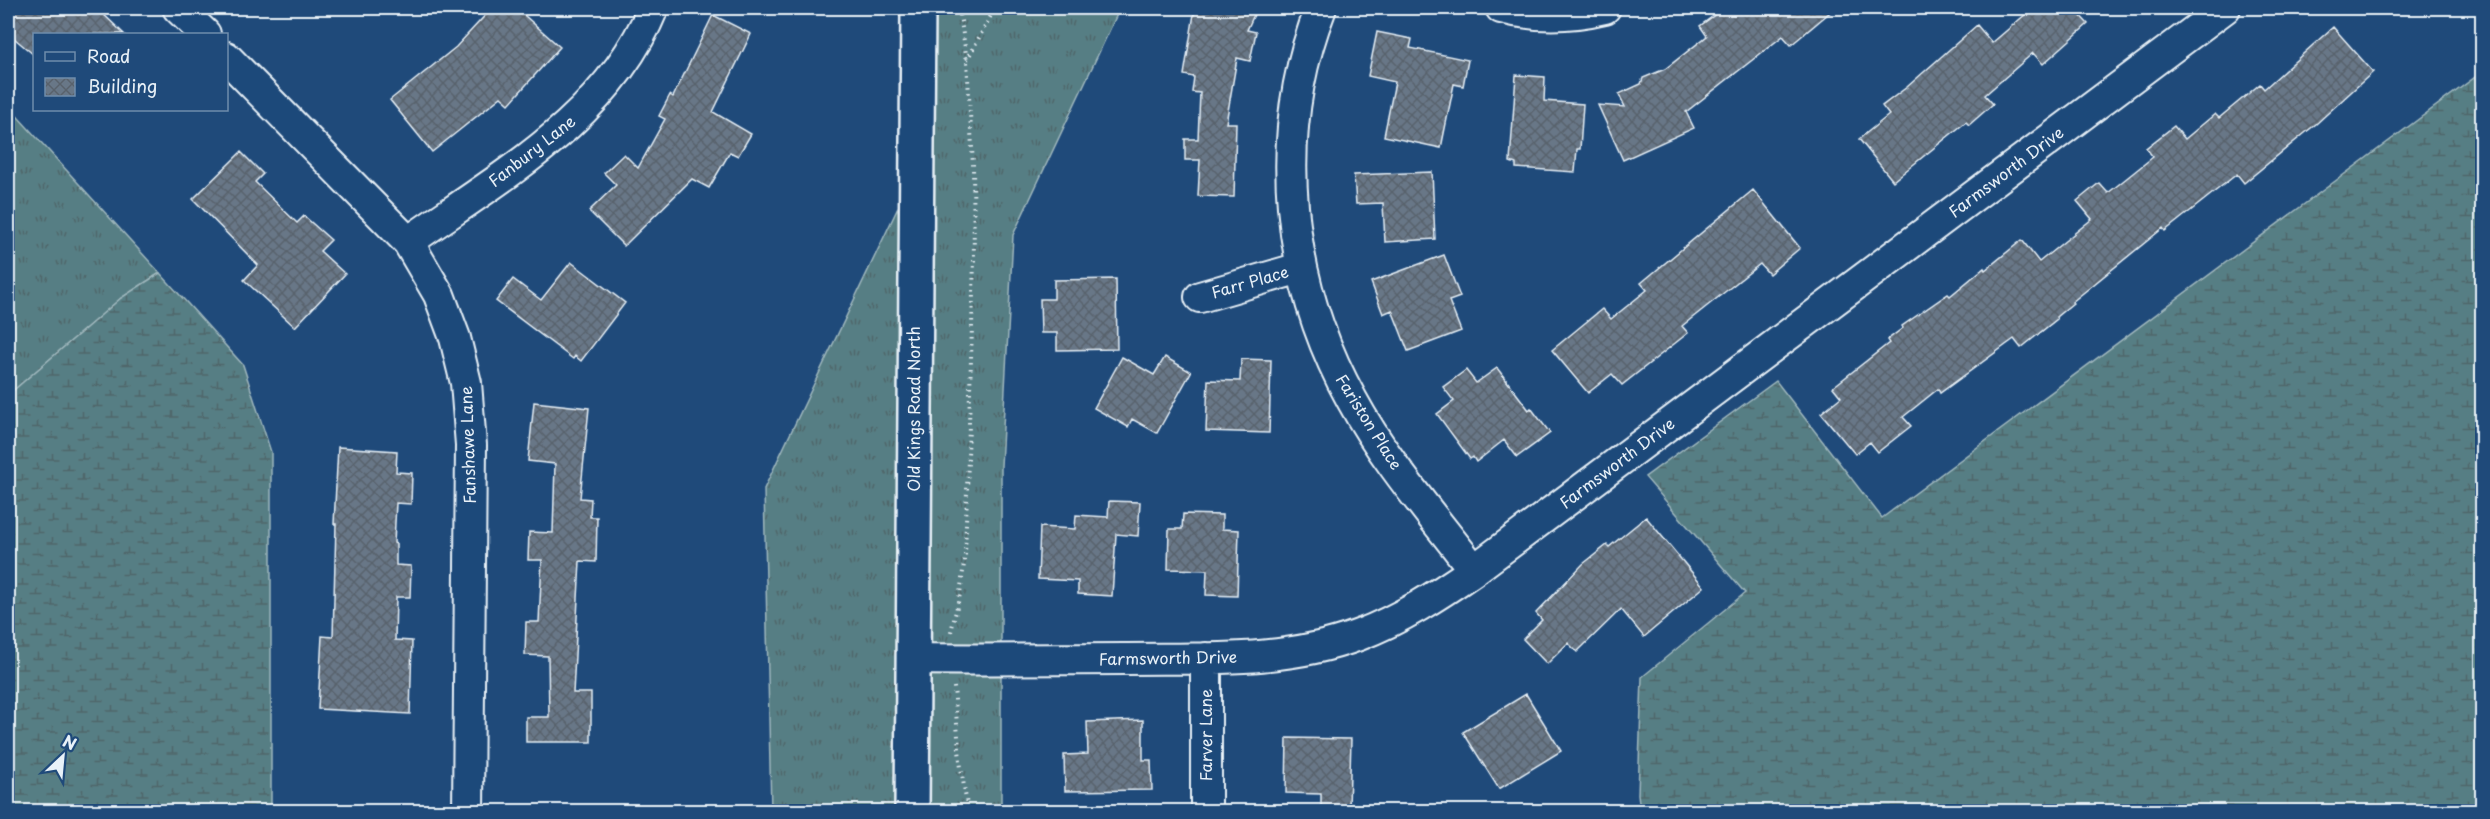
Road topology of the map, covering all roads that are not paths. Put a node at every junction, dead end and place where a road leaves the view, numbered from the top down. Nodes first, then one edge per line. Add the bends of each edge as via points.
1 (178, 8) edge
2 (652, 8) edge
3 (918, 8) edge
4 (1321, 8) edge
5 (1501, 8) edge
6 (1605, 8) edge
7 (2225, 8) edge
8 (204, 33) edge
9 (228, 59) edge
10 (408, 242) junction
11 (1300, 268) junction
12 (1200, 297) dead end
13 (1474, 570) junction
14 (1206, 658) junction
15 (912, 659) junction
16 (468, 812) edge
17 (912, 812) edge
18 (1206, 812) edge

1 - 8 street
2 - 10 street, Fanbury Lane via 626,60 585,109 531,156
3 - 15 street, Old Kings Road North
4 - 11 street, Fariston Place via 1302,72 1292,148 1293,215
5 - 6 street via 1541,14
7 - 13 street, Farmsworth Drive
9 - 10 street, Fanshawe Lane
10 - 16 street, Fanshawe Lane via 447,315 463,366 469,405
11 - 12 street, Farr Place
11 - 13 street, Fariston Place via 1325,346 1352,401 1392,462
13 - 14 street, Farmsworth Drive via 1407,613 1359,635 1272,655
14 - 15 street, Farmsworth Drive
14 - 18 street, Farver Lane
15 - 17 street, Old Kings Road North

